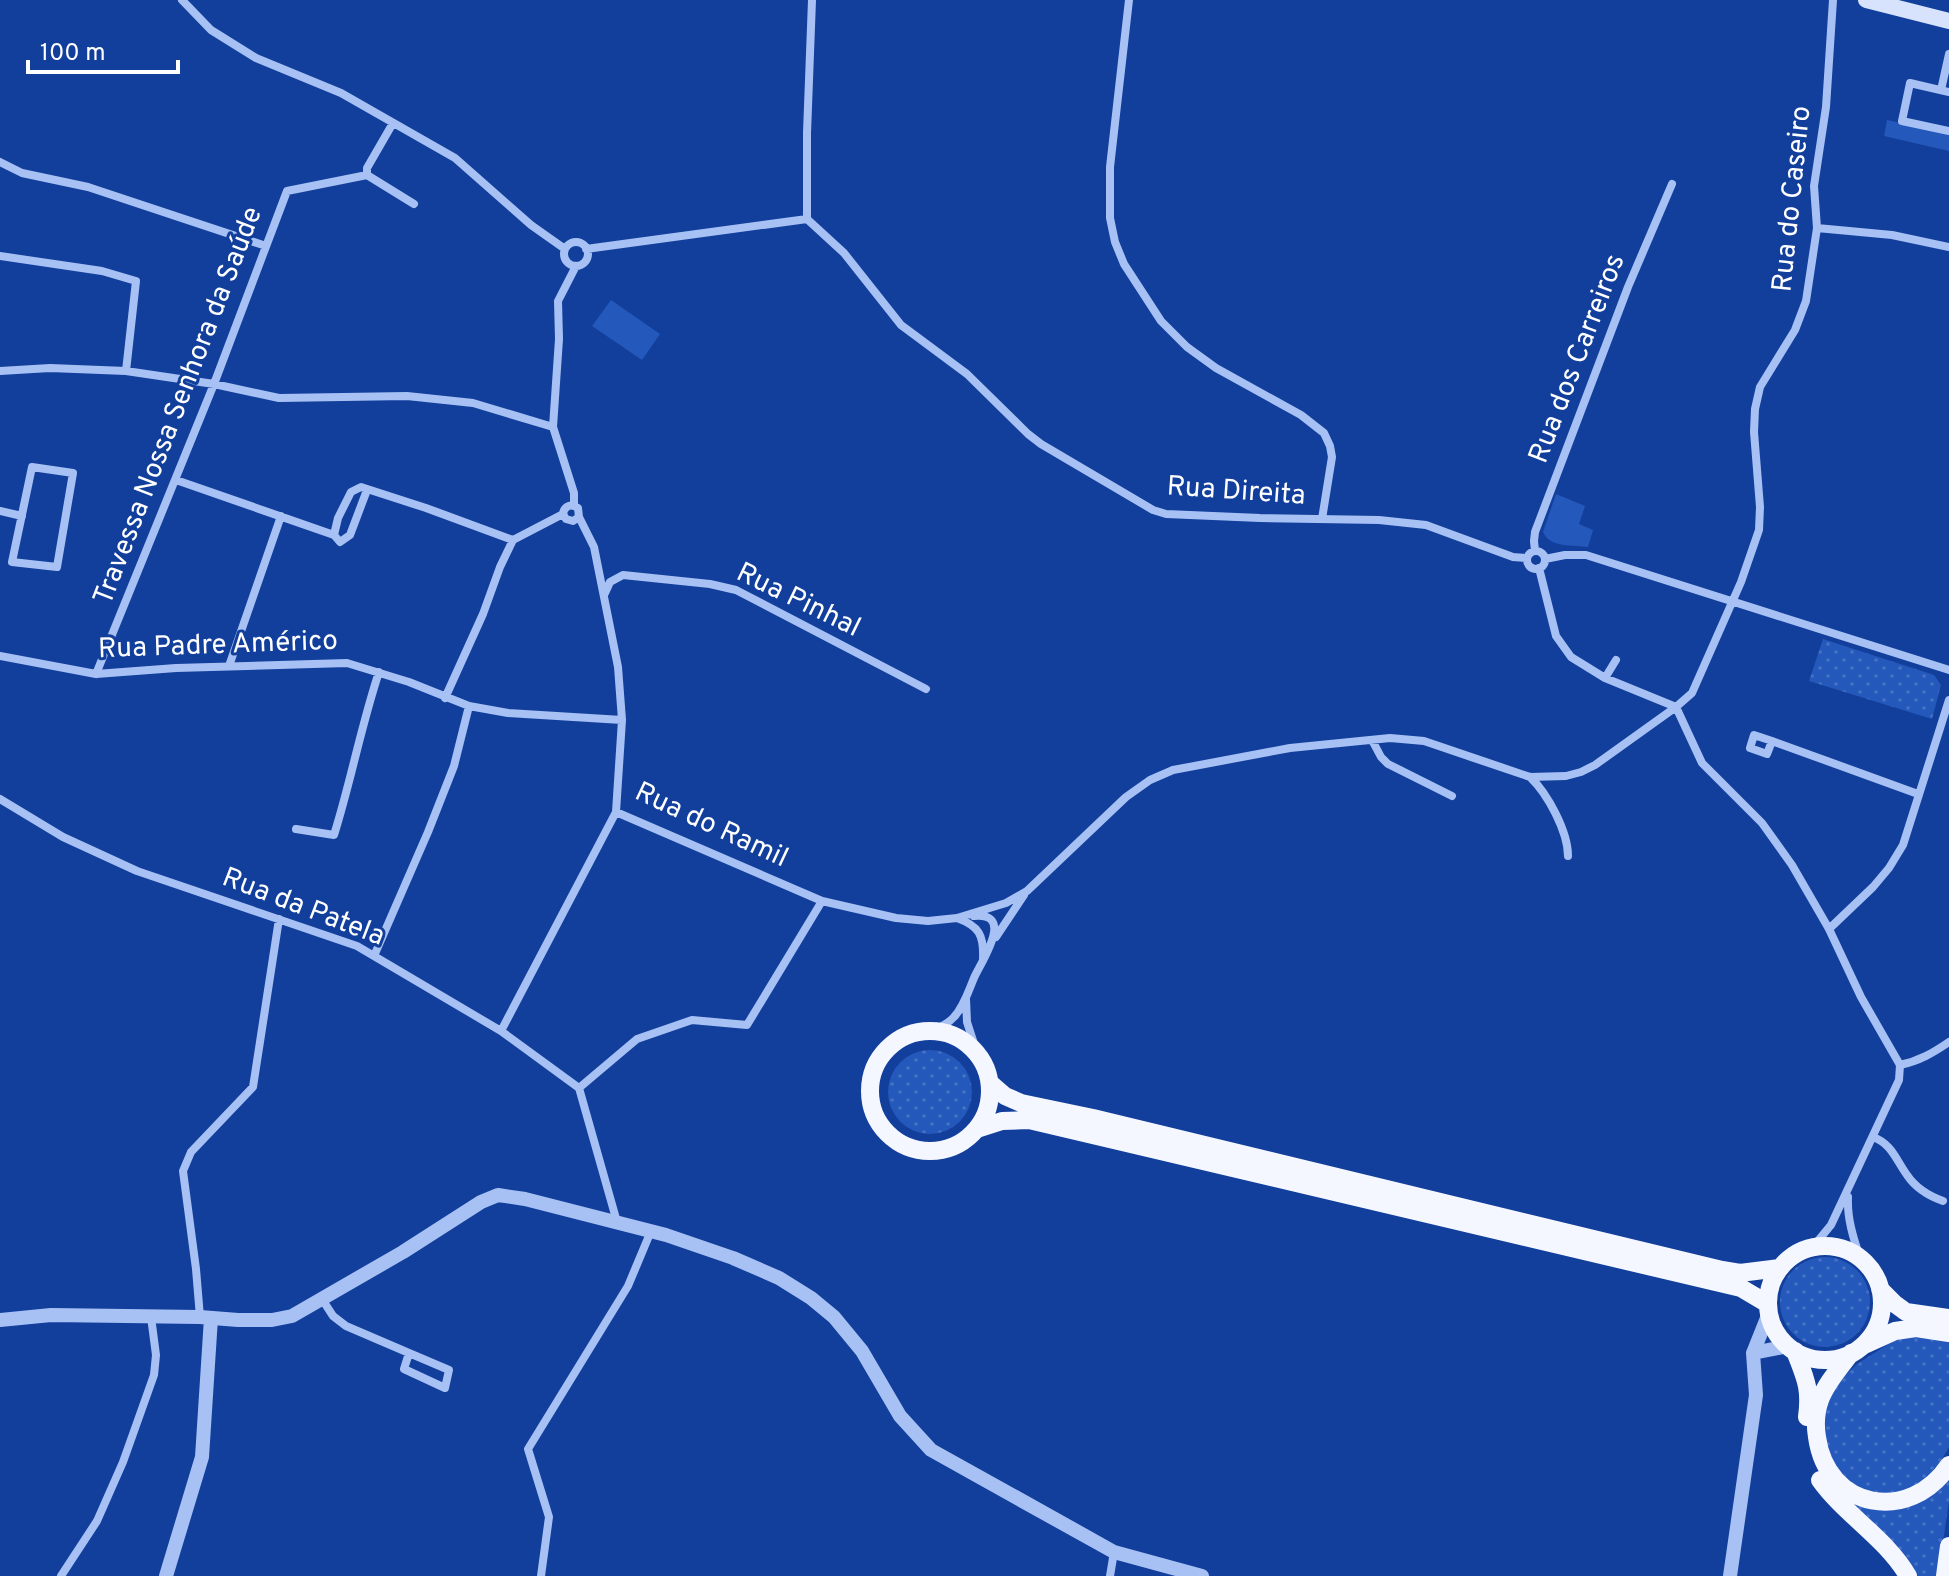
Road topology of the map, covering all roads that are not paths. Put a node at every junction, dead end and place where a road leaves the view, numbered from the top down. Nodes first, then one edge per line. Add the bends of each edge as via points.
1 (182, 0) edge
2 (812, 0) edge
3 (1129, 0) edge
4 (1833, 0) edge
5 (1866, 0) edge
6 (1949, 21) edge
7 (1949, 54) edge
8 (1945, 91) edge
9 (393, 123) junction
10 (1949, 131) edge
11 (0, 162) edge
12 (367, 175) junction
13 (1672, 184) dead end
14 (414, 204) dead end
15 (807, 219) junction
16 (1817, 225) junction
17 (266, 246) junction
18 (1949, 247) edge
19 (565, 249) junction
20 (586, 249) junction
21 (0, 256) edge
22 (576, 266) junction
23 (0, 371) edge
24 (126, 371) junction
25 (214, 384) junction
26 (553, 427) junction
27 (176, 480) junction
28 (367, 490) junction
29 (574, 505) junction
30 (0, 511) edge
31 (563, 514) junction
32 (22, 516) junction
33 (281, 516) junction
34 (579, 517) junction
35 (1322, 519) junction
36 (334, 535) junction
37 (513, 540) junction
38 (1535, 551) junction
39 (1527, 558) junction
40 (1545, 559) junction
41 (1539, 568) junction
42 (604, 594) junction
43 (0, 656) edge
44 (1616, 660) dead end
45 (229, 666) junction
46 (1949, 670) edge
47 (379, 672) junction
48 (96, 674) junction
49 (1605, 678) junction
50 (926, 689) dead end
51 (445, 698) junction
52 (1949, 700) edge
53 (469, 706) junction
54 (1676, 707) junction
55 (622, 720) junction
56 (1372, 740) junction
57 (1772, 741) dead end
58 (1530, 777) junction
59 (1918, 794) junction
60 (1452, 796) dead end
61 (0, 799) edge
62 (616, 812) junction
63 (296, 829) dead end
64 (1568, 856) dead end
65 (1027, 891) junction
66 (822, 901) junction
67 (957, 918) junction
68 (279, 919) junction
69 (1829, 929) junction
70 (990, 949) junction
71 (374, 956) junction
72 (983, 959) junction
73 (966, 998) junction
74 (932, 1030) junction
75 (501, 1031) junction
76 (1949, 1042) edge
77 (977, 1053) junction
78 (1900, 1065) junction
79 (990, 1083) junction
80 (579, 1088) junction
81 (977, 1129) junction
82 (1873, 1137) junction
83 (1848, 1192) junction
84 (1943, 1201) dead end
85 (617, 1222) junction
86 (651, 1231) junction
87 (1812, 1248) junction
88 (1860, 1258) junction
89 (1780, 1268) junction
90 (1880, 1289) junction
91 (322, 1299) junction
92 (1769, 1308) junction
93 (151, 1317) junction
94 (206, 1318) junction
95 (1949, 1318) edge
96 (0, 1320) edge
97 (1949, 1333) edge
98 (1791, 1348) junction
99 (1856, 1350) junction
100 (409, 1353) junction
101 (1753, 1353) junction
102 (1949, 1465) edge
103 (1949, 1546) edge
104 (1114, 1552) junction
105 (61, 1576) edge
106 (166, 1576) edge
107 (541, 1576) edge
108 (1110, 1576) edge
109 (1202, 1576) edge
110 (1730, 1576) edge
111 (1908, 1576) edge
112 (1945, 1576) edge

1 - 9 street via 211,30 256,58 341,93
2 - 15 street
3 - 35 street via 1110,167 1115,242 1161,321 1187,347 1324,433 1332,457
4 - 16 street, Rua do Caseiro via 1814,186
5 - 6 main road
7 - 8 street
8 - 10 street via 1910,83 1902,121
9 - 12 street
9 - 19 street via 455,158
11 - 17 street
12 - 14 street
12 - 17 street, Travessa Nossa Senhora da Saúde via 287,191
13 - 38 street, Rua dos Carreiros via 1535,532
15 - 20 street
15 - 35 street, Rua Direita via 844,253 901,325 967,374 1028,434 1084,471 1159,513
16 - 18 street
16 - 54 street, Rua do Caseiro via 1806,301 1760,387 1755,409 1759,530 1692,693
17 - 25 street, Travessa Nossa Senhora da Saúde
19 - 20 street via 575,242
19 - 22 street via 567,262
20 - 22 street via 585,261
21 - 24 street via 136,281
22 - 26 street via 558,301
23 - 24 street
24 - 25 street
25 - 26 street via 279,398 407,396 473,403
25 - 27 street, Travessa Nossa Senhora da Saúde
26 - 29 street
27 - 33 street
27 - 48 street, Travessa Nossa Senhora da Saúde
28 - 36 street via 351,492
28 - 36 street via 350,535 340,542
28 - 37 street
29 - 31 street
29 - 34 street
30 - 32 street
31 - 34 street via 573,521
31 - 37 street
32 - 32 street via 32,467 73,473 57,567 12,562
33 - 36 street
33 - 45 street
34 - 42 street, Rua do Ramil via 594,547
35 - 39 street, Rua Direita via 1426,525
37 - 51 street
38 - 39 street
38 - 40 street
39 - 41 street via 1530,567
40 - 41 street
40 - 46 street via 1586,555
41 - 49 street via 1556,636 1571,657
42 - 50 street, Rua Pinhal via 610,582 623,575 736,590
42 - 55 street, Rua do Ramil
43 - 48 street, Rua Padre Américo
44 - 49 street
45 - 47 street, Rua Padre Américo via 347,663
45 - 48 street, Rua Padre Américo
47 - 51 street, Rua Padre Américo
47 - 63 street via 334,835
49 - 54 street
51 - 53 street, Rua Padre Américo
52 - 59 street
53 - 55 street, Rua Padre Américo
53 - 71 street via 454,766
54 - 58 street, Rua do Caseiro via 1588,769
54 - 69 street via 1702,763 1762,823
55 - 62 street, Rua do Ramil
56 - 58 street via 1424,741
56 - 60 street via 1388,764
56 - 65 street via 1198,764 1150,780 1114,807
57 - 59 street
58 - 64 street via 1546,795 1568,844
59 - 69 street via 1903,845 1889,868
61 - 68 street, Rua da Patela via 63,837 137,871
62 - 66 street, Rua do Ramil
62 - 75 street
65 - 67 street
65 - 70 street
66 - 67 street, Rua do Ramil via 896,918
66 - 80 street via 747,1025 692,1020 637,1039
67 - 70 street via 980,915 994,923
67 - 72 street via 972,924 980,935
68 - 71 street, Rua da Patela
68 - 94 street via 253,1087 191,1152 183,1171
69 - 78 street
70 - 72 street
71 - 75 street, Rua da Patela
72 - 73 street
73 - 74 street via 954,1018
73 - 77 street
74 - 77 main road via 950,1033
74 - 81 main road via 914,1032 883,1052 869,1085 877,1121 889,1135 919,1150 951,1147
75 - 80 street, Rua da Patela
76 - 78 street
77 - 79 main road
78 - 82 street via 1899,1080
79 - 81 main road via 990,1100
79 - 89 main road via 1021,1103 1722,1270
80 - 85 street
81 - 92 main road via 1029,1120 1741,1288
82 - 83 street
82 - 84 street via 1893,1152 1922,1190
83 - 87 street
83 - 88 street
85 - 86 street
85 - 91 street via 498,1195
86 - 104 street via 733,1258 811,1298 862,1351 900,1416 931,1450
86 - 107 street via 628,1286 528,1449 549,1517
87 - 88 main road via 1837,1247
87 - 89 main road
88 - 90 main road
89 - 92 main road via 1769,1291
90 - 95 main road via 1906,1312
90 - 99 main road via 1877,1326
91 - 94 street via 292,1316 272,1320
91 - 100 street via 346,1326
92 - 98 main road via 1773,1326
92 - 101 street
93 - 94 street
93 - 96 street
93 - 105 street via 154,1375 97,1521
94 - 106 street via 202,1457
97 - 99 main road via 1895,1331
98 - 99 main road via 1826,1359
98 - 101 street
98 - 111 main road via 1808,1383 1806,1445 1821,1483 1888,1548
99 - 102 main road via 1819,1402 1818,1450 1827,1470 1856,1496 1892,1502 1915,1497
100 - 100 street via 404,1369 445,1388 449,1370
101 - 110 street via 1756,1395
103 - 112 main road
104 - 108 street
104 - 109 street

